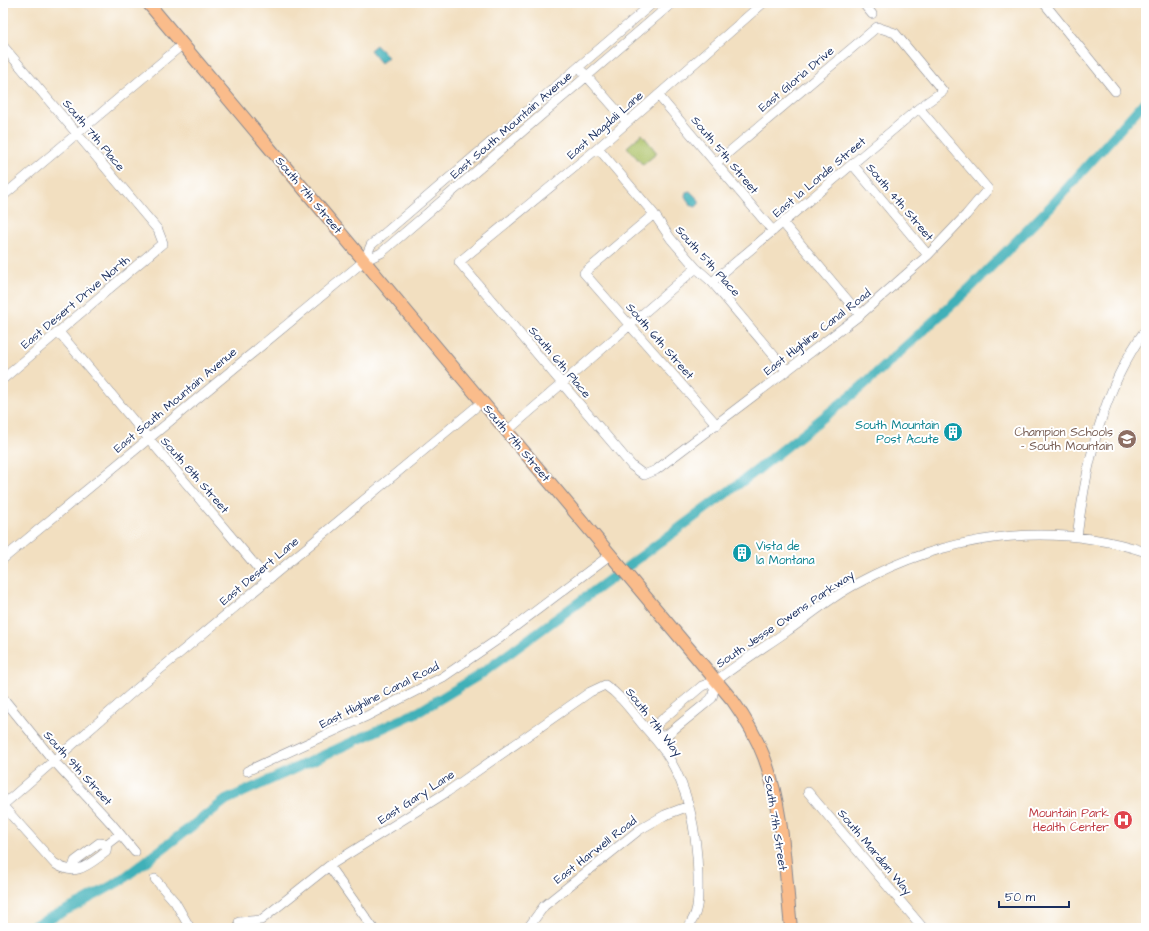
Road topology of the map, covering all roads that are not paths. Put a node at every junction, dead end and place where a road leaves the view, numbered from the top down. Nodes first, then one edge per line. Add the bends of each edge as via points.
1 (148, 3) edge
2 (653, 3) edge
3 (672, 3) edge
4 (763, 3) edge
5 (863, 3) edge
6 (1044, 3) edge
7 (872, 14) dead end
8 (895, 33) joint
9 (183, 44) junction
10 (3, 46) edge
11 (579, 67) junction
12 (587, 76) junction
13 (1115, 91) dead end
14 (658, 95) junction
15 (919, 108) junction
16 (627, 122) junction
17 (78, 133) junction
18 (598, 148) junction
19 (716, 163) junction
20 (853, 165) junction
21 (3, 196) edge
22 (654, 214) junction
23 (783, 223) junction
24 (773, 231) junction
25 (163, 243) joint
26 (928, 255) junction
27 (364, 261) junction
28 (459, 262) joint
29 (696, 268) junction
30 (712, 282) junction
31 (860, 315) junction
32 (631, 325) junction
33 (1146, 329) edge
34 (58, 331) junction
35 (787, 371) junction
36 (3, 379) edge
37 (563, 384) junction
38 (482, 402) junction
39 (717, 425) junction
40 (507, 431) junction
41 (148, 438) junction
42 (644, 475) joint
43 (1077, 537) junction
44 (1146, 552) edge
45 (610, 555) junction
46 (3, 559) edge
47 (267, 579) junction
48 (716, 681) junction
49 (605, 685) joint
50 (3, 698) edge
51 (673, 710) junction
52 (682, 722) junction
53 (653, 737) junction
54 (53, 760) junction
55 (247, 771) dead end
56 (808, 792) dead end
57 (3, 806) edge
58 (689, 806) junction
59 (120, 834) junction
60 (107, 844) junction
61 (135, 852) dead end
62 (87, 853) junction
63 (93, 861) junction
64 (329, 866) junction
65 (72, 870) junction
66 (156, 880) dead end
67 (239, 922) dead end
68 (190, 928) edge
69 (373, 928) edge
70 (528, 928) edge
71 (687, 928) edge
72 (791, 928) edge
73 (923, 928) edge

1 - 9 main road, South 7th Street
2 - 11 street, East South Mountain Avenue
3 - 12 street, East South Mountain Avenue
4 - 14 street, East Nagdali Lane
5 - 7 street
6 - 13 street
8 - 15 street, East la Londe Street via 943,91
8 - 19 street, East Gloria Drive via 877,27
9 - 17 street
9 - 27 main road, South 7th Street
10 - 17 street, South 7th Place
11 - 12 street
11 - 27 street, East South Mountain Avenue via 371,245
12 - 16 street
12 - 27 street, East South Mountain Avenue via 381,253
14 - 16 street, East Nagdali Lane
14 - 19 street, South 5th Street
15 - 20 street, East la Londe Street
15 - 26 street, East Highline Canal Road via 988,188
16 - 18 street, East Nagdali Lane
17 - 21 street
17 - 25 street, South 7th Place via 158,230
18 - 22 street, South 5th Place
18 - 28 street, East Nagdali Lane
19 - 24 street, South 5th Street
20 - 23 street, East la Londe Street
20 - 26 street, South 4th Street
22 - 29 street, South 5th Place
22 - 32 street, South 6th Street via 584,273
23 - 24 street, East la Londe Street
23 - 31 street
24 - 30 street, East la Londe Street
25 - 34 street, East Desert Drive North
26 - 31 street, East Highline Canal Road
27 - 38 main road, South 7th Street
27 - 41 street, East South Mountain Avenue
28 - 37 street, South 6th Place
29 - 30 street, South 5th Place
29 - 32 street
30 - 35 street, South 5th Place
31 - 35 street, East Highline Canal Road
32 - 37 street
32 - 39 street, South 6th Street
33 - 43 street via 1125,362 1098,426 1085,482
34 - 36 street, East Desert Drive North
34 - 41 street, South 8th Street
35 - 39 street, East Highline Canal Road
37 - 40 street
37 - 42 street, South 6th Place via 632,466
38 - 40 main road, South 7th Street
38 - 47 street, East Desert Lane
39 - 42 street, East Highline Canal Road via 656,470
40 - 45 main road, South 7th Street
41 - 46 street, East South Mountain Avenue
41 - 47 street, South 8th Street
43 - 44 street, South Jesse Owens Parkway via 1115,543
43 - 48 street, South Jesse Owens Parkway via 1032,534 991,538 953,544 897,564 841,593
45 - 48 main road, South 7th Street
45 - 55 street, East Highline Canal Road via 506,634 443,677 366,717
47 - 54 street, East Desert Lane
48 - 51 street, South Jesse Owens Parkway via 702,686
48 - 52 street via 712,698
48 - 72 main road, South 7th Street via 733,701 753,732 770,777 781,837
49 - 53 street, South 7th Way via 617,693
49 - 64 street, East Gary Lane via 590,692 447,792
50 - 54 street, South 9th Street
51 - 52 street
51 - 53 street, South Jesse Owens Parkway via 658,723
52 - 53 street via 668,734
53 - 58 street, South 7th Way via 674,767 687,794
54 - 57 street, East Desert Lane
54 - 59 street, South 9th Street
56 - 73 street, South Mardian Way
57 - 65 street via 54,863
58 - 70 street, East Harwell Road via 665,815 639,830 544,906
58 - 71 street, South 7th Way via 698,870 697,911
59 - 60 street
59 - 61 street, South 9th Street
60 - 62 street via 99,843
60 - 63 street via 106,852
62 - 63 street
62 - 65 street via 75,861
63 - 65 street via 82,869
64 - 67 street, East Gary Lane via 260,920
64 - 69 street
66 - 68 street via 175,902

